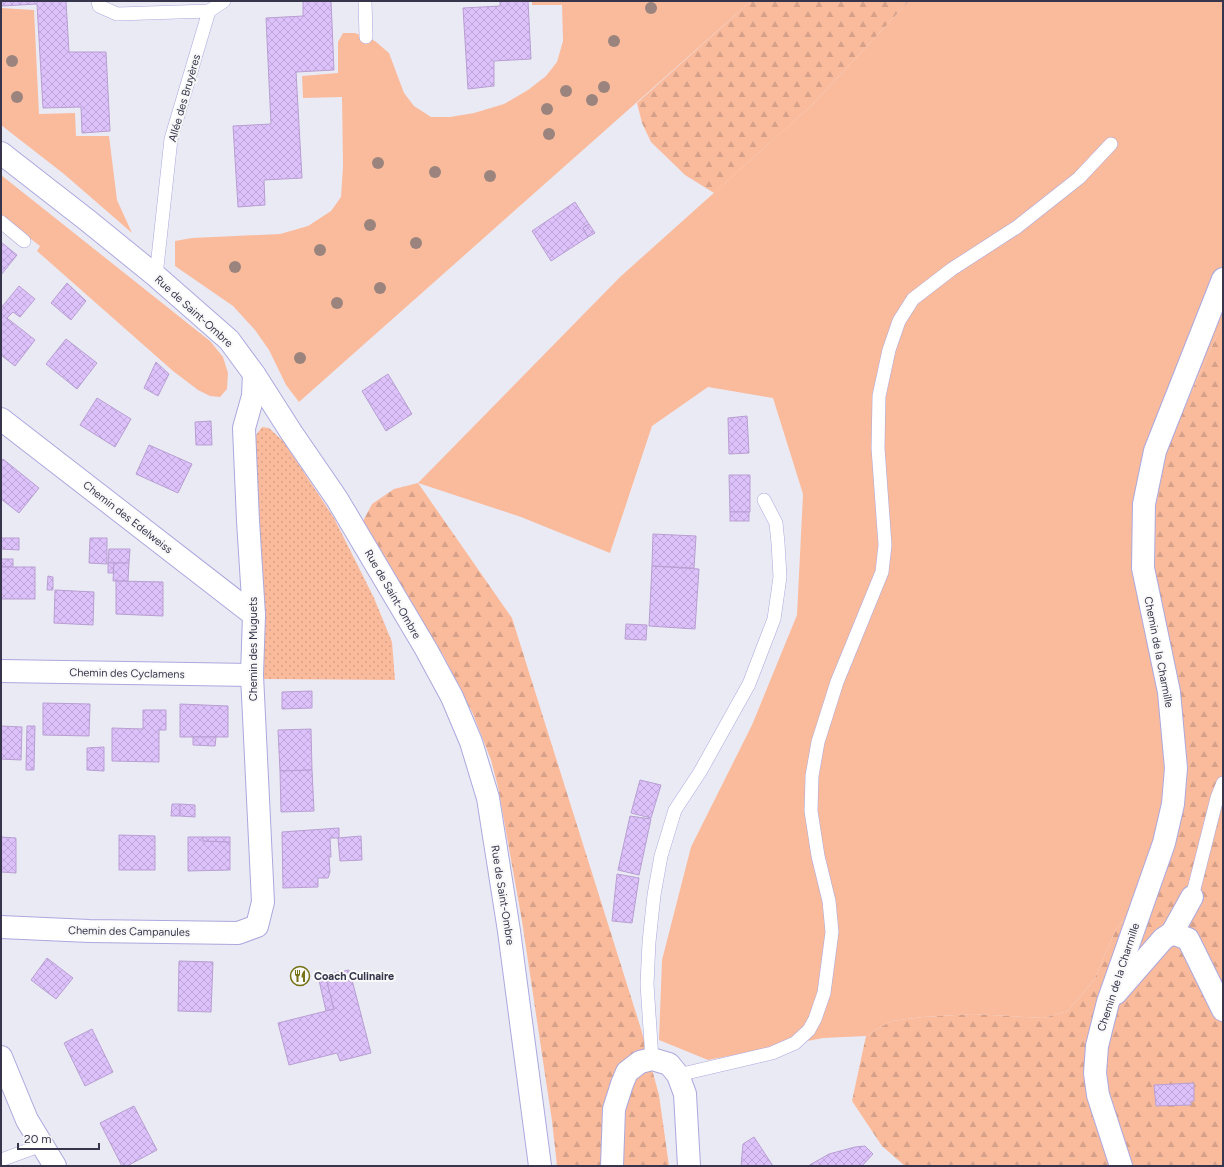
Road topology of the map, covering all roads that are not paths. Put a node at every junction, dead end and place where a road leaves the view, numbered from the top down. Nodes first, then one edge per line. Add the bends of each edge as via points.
1 (98, 1) edge
2 (224, 1) edge
3 (365, 1) edge
4 (209, 11) junction
5 (366, 37) dead end
6 (1111, 144) dead end
7 (1, 153) edge
8 (1, 222) edge
9 (24, 241) dead end
10 (156, 276) junction
11 (1223, 279) edge
12 (254, 374) junction
13 (1, 419) edge
14 (764, 500) dead end
15 (254, 615) junction
16 (1, 671) edge
17 (252, 675) junction
18 (1223, 783) edge
19 (1192, 897) joint
20 (257, 926) joint
21 (1, 927) edge
22 (1172, 933) junction
23 (1108, 1002) junction
24 (1223, 1010) edge
25 (1, 1057) edge
26 (652, 1059) junction
27 (678, 1075) junction
28 (42, 1145) junction
29 (1, 1160) edge
30 (55, 1166) edge
31 (540, 1166) edge
32 (612, 1166) edge
33 (688, 1166) edge
34 (1121, 1166) edge

1 - 4 lane via 99,6 117,14
2 - 4 lane
3 - 5 lane
4 - 10 lane, Allée des Bruyères via 171,140
6 - 27 lane via 1079,178 1017,227 952,268 912,299 899,321 889,350 879,396 878,448 885,545 882,572 837,682 818,742 812,776 811,811 829,901 832,932 824,993 809,1030 795,1043 772,1053
7 - 10 street, Rue de Saint-Ombre
8 - 9 lane
10 - 12 street, Rue de Saint-Ombre via 229,340
11 - 23 street, Chemin de la Charmille via 1155,452 1144,504 1143,568 1168,692 1176,768 1173,804 1164,843
12 - 15 street, Chemin des Muguets via 253,396 244,428
12 - 31 street, Rue de Saint-Ombre via 346,512 448,690 471,742 488,798 509,931
13 - 15 street, Chemin des Edelweiss
14 - 26 lane via 776,523 780,577 774,619 749,684 700,772 674,810 661,856 654,895 647,984
15 - 17 street, Chemin des Muguets
16 - 17 street, Chemin des Cyclamens
17 - 20 street, Chemin des Muguets via 263,902
18 - 19 lane via 1216,798
19 - 22 street
20 - 21 street, Chemin des Campanules via 238,933
22 - 23 street via 1163,939
22 - 24 street via 1188,939
23 - 34 street, Chemin de la Charmille via 1097,1046 1095,1073 1098,1095
25 - 28 street via 28,1120
26 - 27 street via 670,1064
26 - 32 street via 640,1062 627,1072 622,1084 614,1109
27 - 33 street via 685,1094
28 - 29 lane
28 - 30 street

